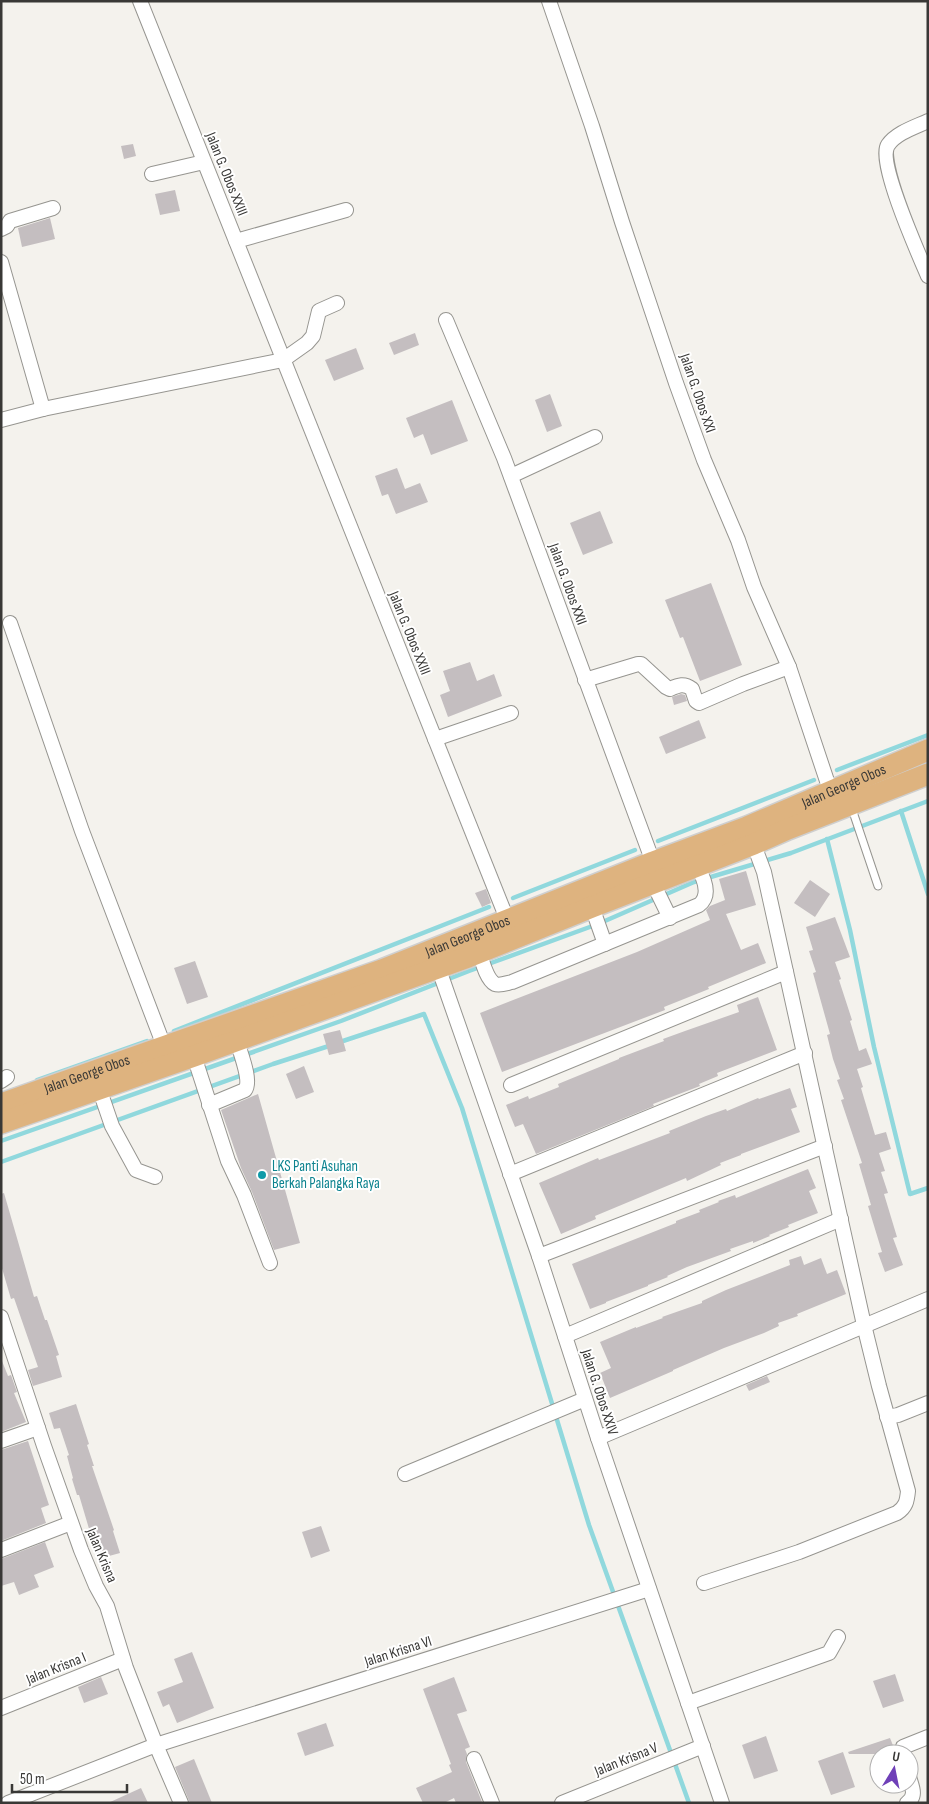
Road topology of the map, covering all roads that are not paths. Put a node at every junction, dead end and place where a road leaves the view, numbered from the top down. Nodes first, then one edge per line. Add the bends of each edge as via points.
1 (140, 1) edge
2 (549, 1) edge
3 (928, 121) edge
4 (204, 162) junction
5 (152, 174) dead end
6 (53, 208) dead end
7 (346, 210) dead end
8 (1, 229) edge
9 (236, 241) junction
10 (1, 262) edge
11 (928, 276) edge
12 (337, 302) dead end
13 (446, 320) dead end
14 (283, 360) junction
15 (43, 409) junction
16 (1, 420) edge
17 (595, 436) dead end
18 (511, 476) junction
19 (10, 623) dead end
20 (789, 666) junction
21 (585, 680) junction
22 (511, 713) dead end
23 (435, 739) junction
24 (928, 750) edge
25 (928, 774) edge
26 (830, 790) junction
27 (853, 814) junction
28 (753, 842) junction
29 (652, 862) junction
30 (701, 875) junction
31 (878, 886) dead end
32 (658, 894) junction
33 (670, 918) junction
34 (507, 919) junction
35 (596, 919) junction
36 (605, 944) junction
37 (482, 961) junction
38 (437, 964) junction
39 (786, 972) junction
40 (164, 1046) junction
41 (240, 1052) junction
42 (805, 1053) junction
43 (198, 1067) junction
44 (511, 1085) dead end
45 (103, 1099) junction
46 (1, 1104) edge
47 (209, 1104) junction
48 (1, 1123) edge
49 (825, 1146) junction
50 (510, 1174) junction
51 (155, 1177) dead end
52 (841, 1219) junction
53 (538, 1256) junction
54 (270, 1263) dead end
55 (928, 1299) edge
56 (1, 1318) edge
57 (864, 1325) junction
58 (564, 1336) junction
59 (7, 1354) edge
60 (585, 1399) junction
61 (928, 1403) edge
62 (888, 1417) junction
63 (38, 1428) junction
64 (598, 1438) junction
65 (1, 1442) edge
66 (406, 1474) dead end
67 (71, 1523) junction
68 (1, 1550) edge
69 (704, 1583) dead end
70 (649, 1588) junction
71 (838, 1637) dead end
72 (123, 1659) junction
73 (688, 1703) junction
74 (1, 1708) edge
75 (928, 1737) edge
76 (910, 1744) edge
77 (156, 1745) junction
78 (702, 1746) junction
79 (474, 1759) dead end
80 (8, 1803) edge
81 (180, 1803) edge
82 (492, 1803) edge
83 (562, 1803) edge
84 (722, 1803) edge

1 - 4 street, Jalan G. Obos XXIII
2 - 20 street, Jalan G. Obos XXI via 676,383 754,586
3 - 11 street via 894,137 887,146 885,157
4 - 5 street
4 - 9 street, Jalan G. Obos XXIII
6 - 8 street via 10,220
7 - 9 street
9 - 14 street, Jalan G. Obos XXIII
10 - 15 street
12 - 14 street via 319,311 313,336
13 - 18 street, Jalan G. Obos XXII
14 - 15 street
14 - 23 street, Jalan G. Obos XXIII
15 - 16 street
17 - 18 street
18 - 21 street, Jalan G. Obos XXII
19 - 40 street via 82,831
20 - 21 street via 699,703 687,685 666,688 641,664
20 - 26 street, Jalan G. Obos XXI
21 - 29 street, Jalan G. Obos XXII
22 - 23 street
23 - 34 street, Jalan G. Obos XXIII
24 - 26 main road, Jalan George Obos
25 - 27 main road, Jalan George Obos
26 - 28 main road, Jalan George Obos
27 - 28 main road, Jalan George Obos
27 - 31 lane
28 - 29 main road, Jalan George Obos
28 - 30 main road, Jalan George Obos
28 - 39 street via 764,872
29 - 34 main road, Jalan George Obos
30 - 32 main road, Jalan George Obos
30 - 33 street via 706,895 703,902
32 - 33 street
32 - 35 main road, Jalan George Obos
33 - 36 street
34 - 38 main road, Jalan George Obos
35 - 36 street
35 - 37 main road, Jalan George Obos
36 - 37 street via 500,985 489,978
37 - 38 main road, Jalan George Obos via 468,957
38 - 40 main road, Jalan George Obos via 382,970
38 - 41 main road, Jalan George Obos
38 - 50 street, Jalan G. Obos XXIV
39 - 42 street
39 - 44 street
40 - 46 main road, Jalan George Obos
41 - 43 main road, Jalan George Obos
41 - 47 street via 248,1083 245,1090
42 - 49 street
42 - 50 street
43 - 45 main road, Jalan George Obos
43 - 47 street
45 - 48 main road, Jalan George Obos
45 - 51 street via 112,1126 136,1170
47 - 54 street via 228,1161
49 - 52 street
49 - 53 street
50 - 53 street, Jalan G. Obos XXIV
52 - 57 street
52 - 58 street
53 - 58 street, Jalan G. Obos XXIV
55 - 57 street
56 - 59 street, Jalan Krisna
57 - 62 street
57 - 64 street
58 - 60 street, Jalan G. Obos XXIV
59 - 63 street, Jalan Krisna
60 - 64 street, Jalan G. Obos XXIV
60 - 66 street
61 - 62 street
62 - 69 street via 908,1491 904,1508 897,1514 799,1552
63 - 65 street
63 - 67 street, Jalan Krisna
64 - 70 street, Jalan G. Obos XXIV
67 - 68 street
67 - 72 street, Jalan Krisna via 107,1606
70 - 73 street, Jalan G. Obos XXIV
70 - 77 street, Jalan Krisna VI
71 - 73 street via 829,1653
72 - 74 street, Jalan Krisna I
72 - 77 street, Jalan Krisna
73 - 78 street, Jalan G. Obos XXIV
75 - 76 street
77 - 80 street, Jalan Krisna VI
77 - 81 street, Jalan Krisna
78 - 83 street, Jalan Krisna V
78 - 84 street, Jalan G. Obos XXIV
79 - 82 street

